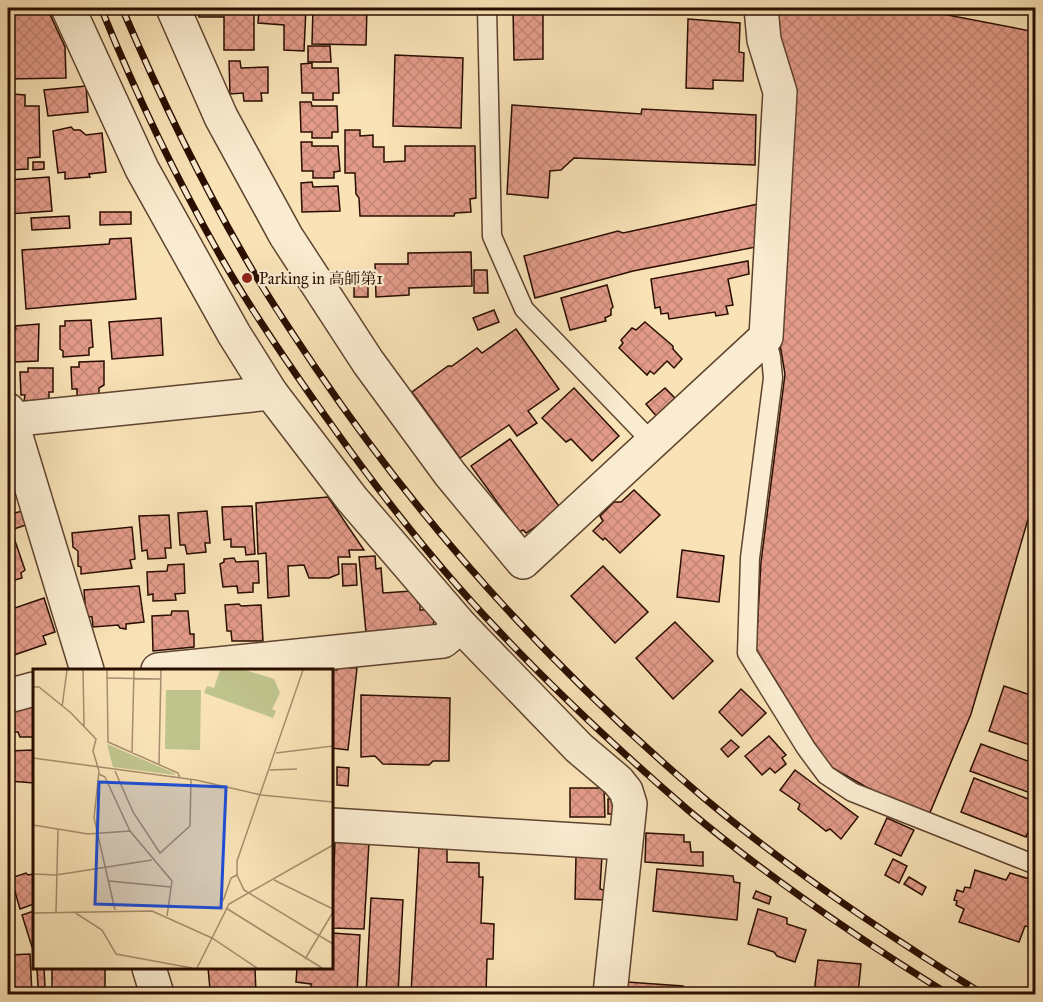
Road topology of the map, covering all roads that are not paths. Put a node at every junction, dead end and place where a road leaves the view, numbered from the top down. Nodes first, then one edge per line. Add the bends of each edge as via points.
1 (68, 8) edge
2 (173, 8) edge
3 (487, 8) edge
4 (761, 8) edge
5 (766, 337) junction
6 (271, 393) junction
7 (9, 417) edge
8 (652, 442) junction
9 (461, 626) junction
10 (87, 669) edge
11 (168, 669) edge
12 (33, 689) edge
13 (8, 696) edge
14 (333, 825) edge
15 (625, 843) junction
16 (1035, 865) edge
17 (149, 969) edge
18 (156, 994) edge
19 (610, 994) edge

1 - 6 street via 142,168
2 - 8 street via 221,117 286,236 375,371 450,474 523,562
3 - 8 lane via 492,236 524,309
4 - 5 street via 764,39 780,92
5 - 8 street
5 - 16 lane via 773,378 750,558 747,652 826,775 852,792
6 - 7 street
6 - 9 street via 352,499
7 - 10 street
9 - 11 street via 443,641
9 - 15 street via 571,741 626,791 630,804
12 - 13 street
14 - 15 street
15 - 19 street
17 - 18 street

